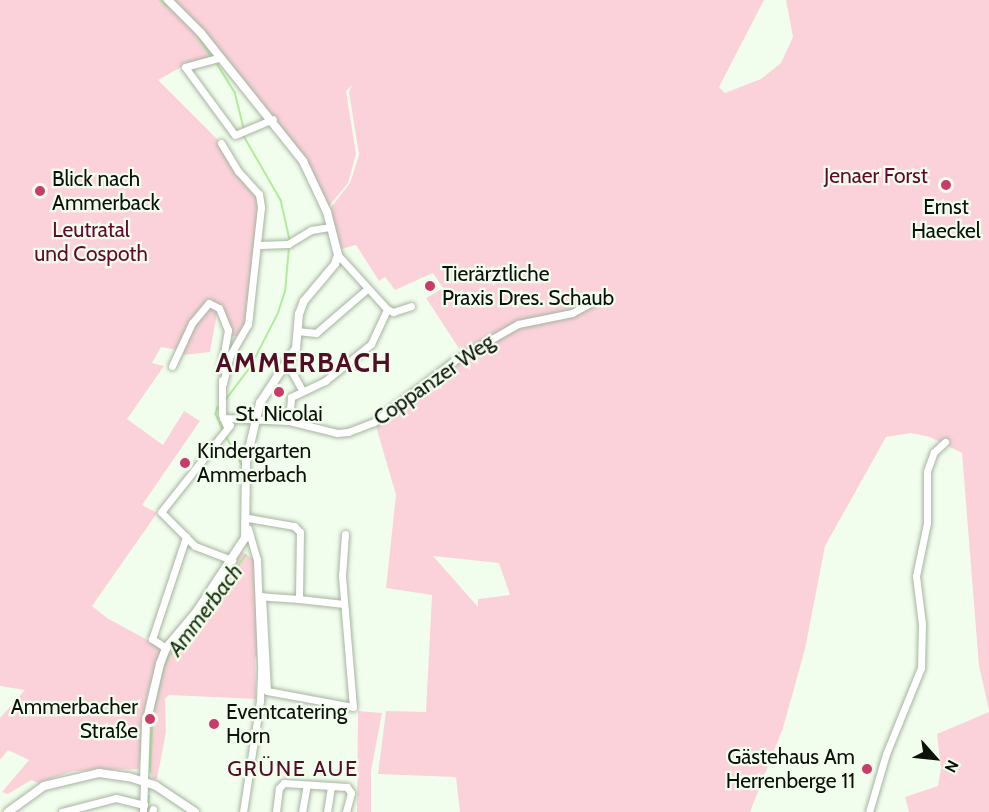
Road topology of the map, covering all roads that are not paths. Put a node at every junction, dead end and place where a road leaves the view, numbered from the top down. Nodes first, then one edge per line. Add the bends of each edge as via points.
1 (168, 0) edge
2 (218, 58) junction
3 (273, 120) junction
4 (222, 143) dead end
5 (331, 227) junction
6 (260, 245) junction
7 (338, 255) junction
8 (366, 290) junction
9 (592, 302) dead end
10 (411, 306) dead end
11 (387, 309) junction
12 (297, 331) junction
13 (287, 363) junction
14 (172, 366) dead end
15 (223, 384) junction
16 (302, 390) junction
17 (224, 418) junction
18 (236, 419) junction
19 (256, 420) junction
20 (289, 421) junction
21 (225, 430) junction
22 (945, 442) dead end
23 (248, 523) junction
24 (345, 534) dead end
25 (186, 537) junction
26 (241, 546) junction
27 (255, 549) junction
28 (232, 560) junction
29 (260, 596) junction
30 (299, 599) junction
31 (344, 604) junction
32 (166, 648) junction
33 (144, 781) junction
34 (307, 785) junction
35 (331, 786) junction
36 (143, 809) edge
37 (8, 812) edge
38 (62, 812) edge
39 (195, 812) edge
40 (243, 812) edge
41 (276, 812) edge
42 (302, 812) edge
43 (327, 812) edge
44 (346, 812) edge
45 (869, 812) edge

1 - 2 main road via 201,33
2 - 3 main road
2 - 3 street via 185,67 235,135
3 - 5 main road via 303,161
4 - 6 street via 238,171 259,194
5 - 6 street via 311,230 288,244
5 - 7 main road
6 - 15 street via 248,324 227,362
7 - 8 street
7 - 12 main road via 335,264 304,300
8 - 11 street
8 - 12 street via 316,333
9 - 20 street, Coppanzer Weg via 572,312 518,324 455,360 369,425 336,433
10 - 11 street via 393,312
11 - 16 street via 371,344 325,381
12 - 13 main road via 296,348
13 - 16 street
13 - 19 main road via 262,399
14 - 15 street via 204,304 214,304 228,330 221,369
15 - 17 street
16 - 20 street via 291,398
17 - 18 street, Coppanzer Weg
17 - 21 street
18 - 19 street, Coppanzer Weg
18 - 21 street
19 - 20 street, Coppanzer Weg
19 - 23 main road via 246,466
21 - 25 street via 160,512
22 - 45 street via 929,462 927,523 916,576 922,624 921,669 886,754
23 - 26 main road
23 - 27 street
23 - 30 street via 299,528
24 - 31 street
25 - 28 street via 195,546
25 - 32 street via 152,639
26 - 27 street
26 - 28 main road
27 - 29 street
28 - 32 main road
29 - 30 street
29 - 31 street via 267,691 353,707
29 - 40 street via 260,701
30 - 31 street
32 - 33 main road via 146,724
33 - 36 street
33 - 37 main road via 108,774 74,776 40,789
33 - 39 main road via 171,793
34 - 35 street
34 - 41 street via 281,785
34 - 42 street
35 - 43 street
35 - 44 street via 350,790
36 - 38 street via 116,798

